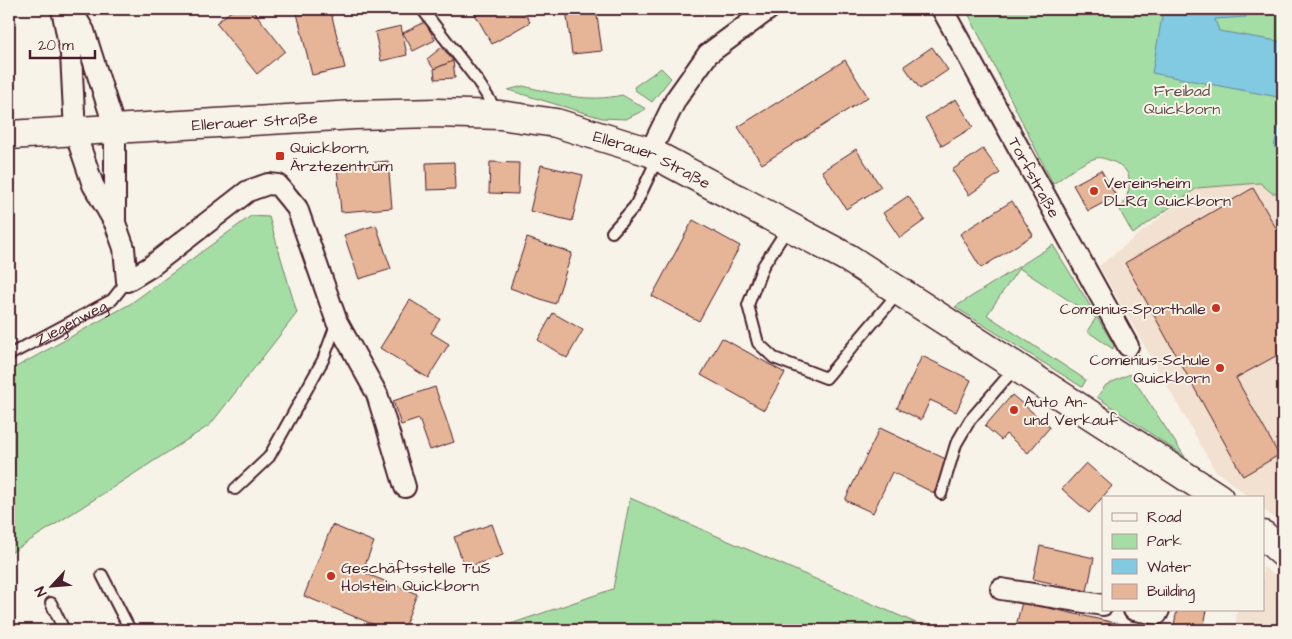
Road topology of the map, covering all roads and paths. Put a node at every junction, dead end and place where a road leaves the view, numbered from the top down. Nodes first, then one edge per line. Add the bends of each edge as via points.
1 (62, 9) edge
2 (72, 9) edge
3 (422, 9) edge
4 (769, 9) edge
5 (942, 9) edge
6 (500, 115) junction
7 (115, 129) junction
8 (75, 132) junction
9 (9, 135) edge
10 (654, 154) junction
11 (115, 223) junction
12 (789, 226) junction
13 (612, 232) dead end
14 (128, 281) junction
15 (900, 291) junction
16 (337, 322) junction
17 (1128, 346) dead end
18 (9, 355) edge
19 (1017, 366) junction
20 (405, 487) dead end
21 (235, 489) dead end
22 (941, 494) dead end
23 (1212, 495) edge
24 (1264, 536) edge
25 (1283, 553) edge
26 (102, 575) dead end
27 (1002, 589) dead end
28 (51, 603) dead end
29 (1102, 605) edge
30 (1146, 612) edge
31 (1158, 612) edge
32 (64, 630) edge
33 (130, 630) edge

1 - 8 street via 70,54
2 - 7 street via 84,30
3 - 6 lane
4 - 10 street via 708,54 676,99
5 - 17 street, Torfstraße
6 - 7 main road, Ellerauer Straße via 355,115
6 - 10 main road, Ellerauer Straße via 556,123
7 - 8 main road, Ellerauer Straße
7 - 11 street
8 - 9 main road, Ellerauer Straße
8 - 11 street via 93,185
10 - 12 main road, Ellerauer Straße
10 - 13 lane via 634,206
11 - 14 street via 124,248
12 - 15 main road, Ellerauer Straße
12 - 15 lane via 763,266 748,305 758,344 774,358 826,378
14 - 16 street via 248,191 268,184 278,185 297,208
14 - 18 lane, Ziegenweg via 112,300
15 - 19 main road, Ellerauer Straße
16 - 20 street via 377,394
16 - 21 lane via 323,360 269,457
19 - 22 lane via 970,420 956,444
19 - 23 main road, Ellerauer Straße
24 - 25 main road
26 - 33 lane
27 - 29 street
28 - 32 lane
30 - 31 street

